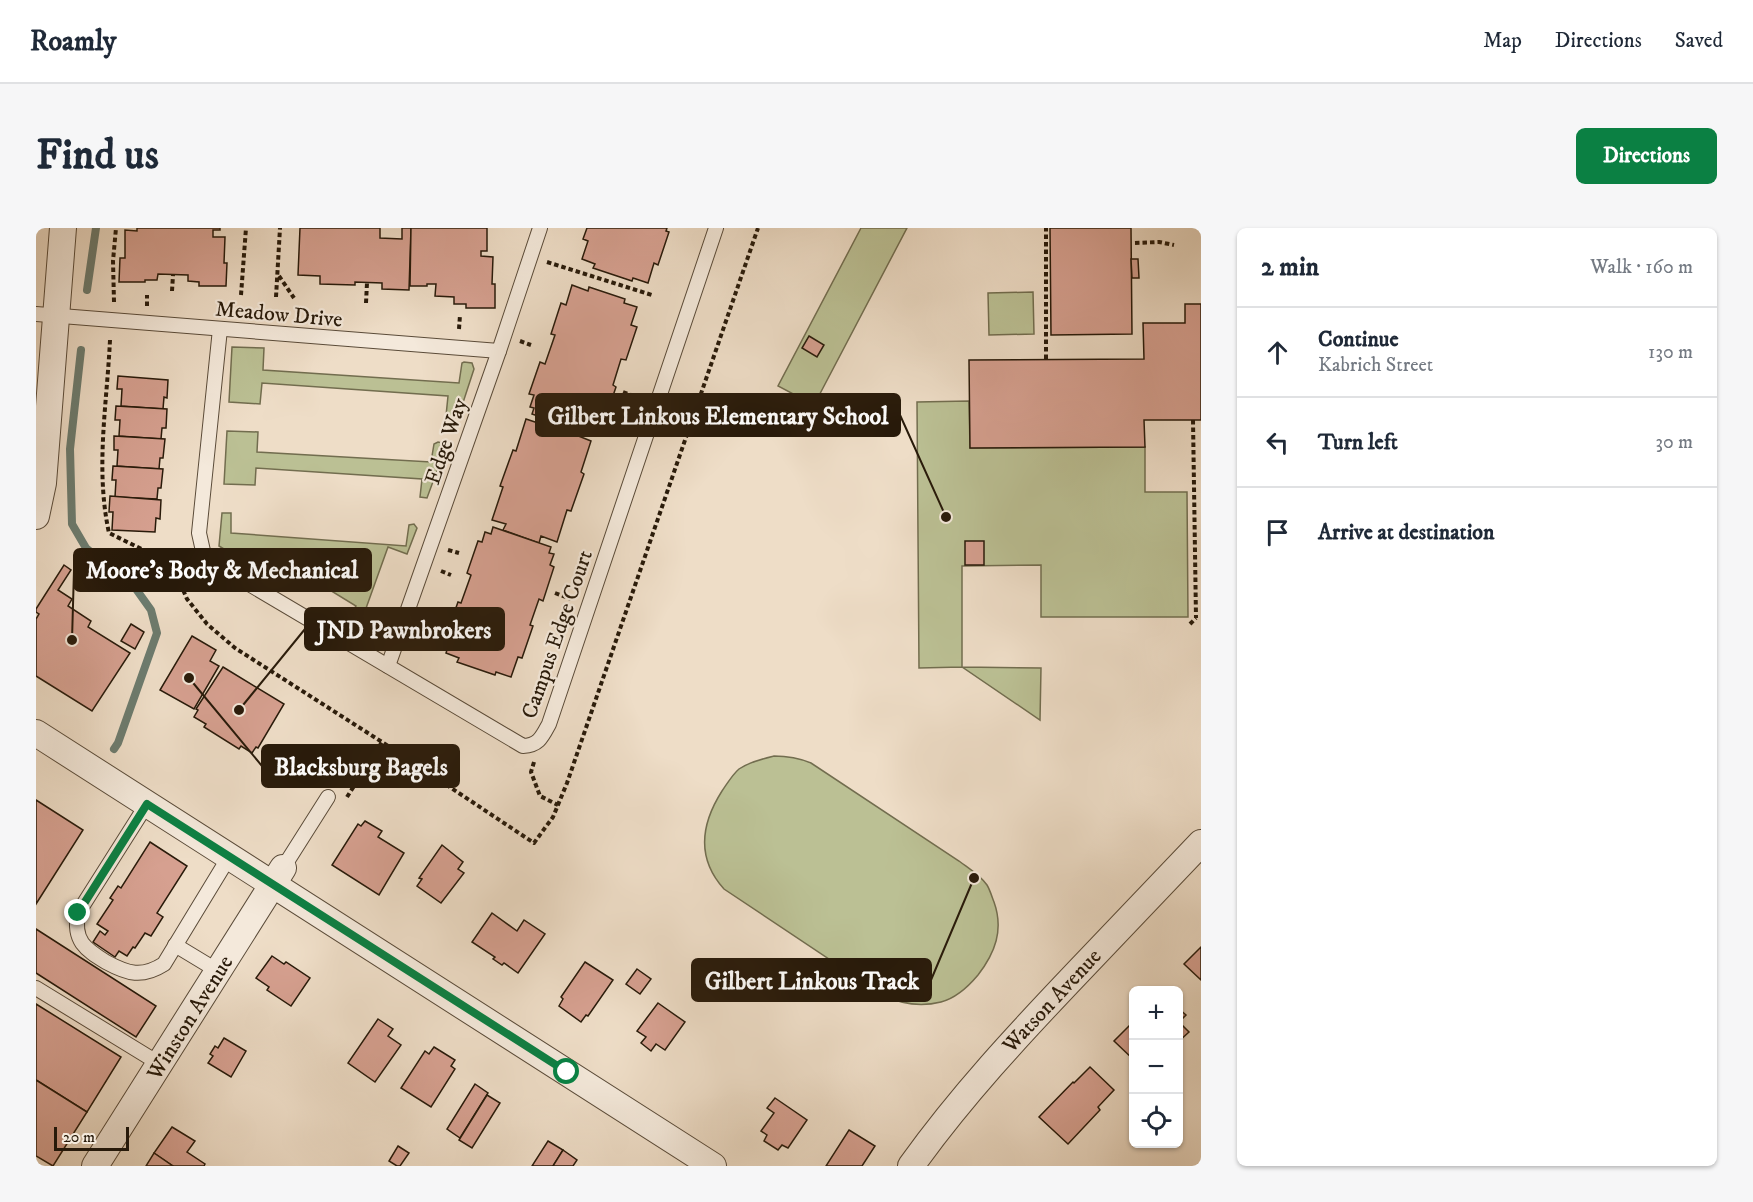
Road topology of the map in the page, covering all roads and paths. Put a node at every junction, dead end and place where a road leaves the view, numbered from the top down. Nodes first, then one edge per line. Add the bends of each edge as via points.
1 (63, 228) edge
2 (116, 228) edge
3 (246, 228) edge
4 (280, 228) edge
5 (540, 228) edge
6 (716, 228) edge
7 (758, 228) edge
8 (1046, 228) edge
9 (1135, 243) dead end
10 (1174, 245) dead end
11 (539, 260) dead end
12 (173, 275) dead end
13 (278, 276) junction
14 (367, 283) dead end
15 (172, 291) dead end
16 (241, 295) dead end
17 (652, 295) dead end
18 (276, 297) dead end
19 (294, 298) dead end
20 (366, 303) dead end
21 (114, 306) dead end
22 (46, 315) edge
23 (220, 329) junction
24 (110, 340) dead end
25 (500, 351) junction
26 (1046, 359) dead end
27 (1193, 420) dead end
28 (36, 516) edge
29 (190, 556) dead end
30 (172, 564) junction
31 (1199, 619) edge
32 (1190, 624) dead end
33 (388, 666) junction
34 (36, 733) edge
35 (536, 755) dead end
36 (328, 797) dead end
37 (147, 804) junction
38 (558, 805) junction
39 (1201, 843) edge
40 (229, 856) junction
41 (278, 876) junction
42 (175, 945) junction
43 (218, 971) junction
44 (36, 988) edge
45 (160, 1064) junction
46 (95, 1166) edge
47 (713, 1166) edge
48 (911, 1166) edge

1 - 22 street
2 - 21 path
3 - 16 path
4 - 13 path
5 - 25 lane, Edge Way
6 - 33 lane, Campus Edge Court via 541,741 523,746
7 - 38 path
8 - 26 path
9 - 10 path
11 - 17 path
12 - 15 path
13 - 18 path
13 - 19 path
14 - 20 path
22 - 23 lane, Meadow Drive
22 - 28 street via 43,483
23 - 25 lane, Meadow Drive
23 - 33 lane, Campus Edge Court via 199,533 203,551 212,562
24 - 30 path via 102,441 109,533
25 - 33 lane, Edge Way
27 - 31 path
29 - 30 path
30 - 38 path via 187,599 207,624 235,648 534,843
31 - 32 path
34 - 37 street
35 - 38 path via 531,772 540,796
36 - 41 lane
37 - 40 street
37 - 42 lane via 78,913 78,929 87,950 137,974 164,964
39 - 48 street, Watson Avenue via 979,1078
40 - 41 street
40 - 42 lane
41 - 43 street, Winston Avenue
41 - 47 street
42 - 43 lane
43 - 45 street, Winston Avenue
44 - 45 lane
45 - 46 street, Winston Avenue

